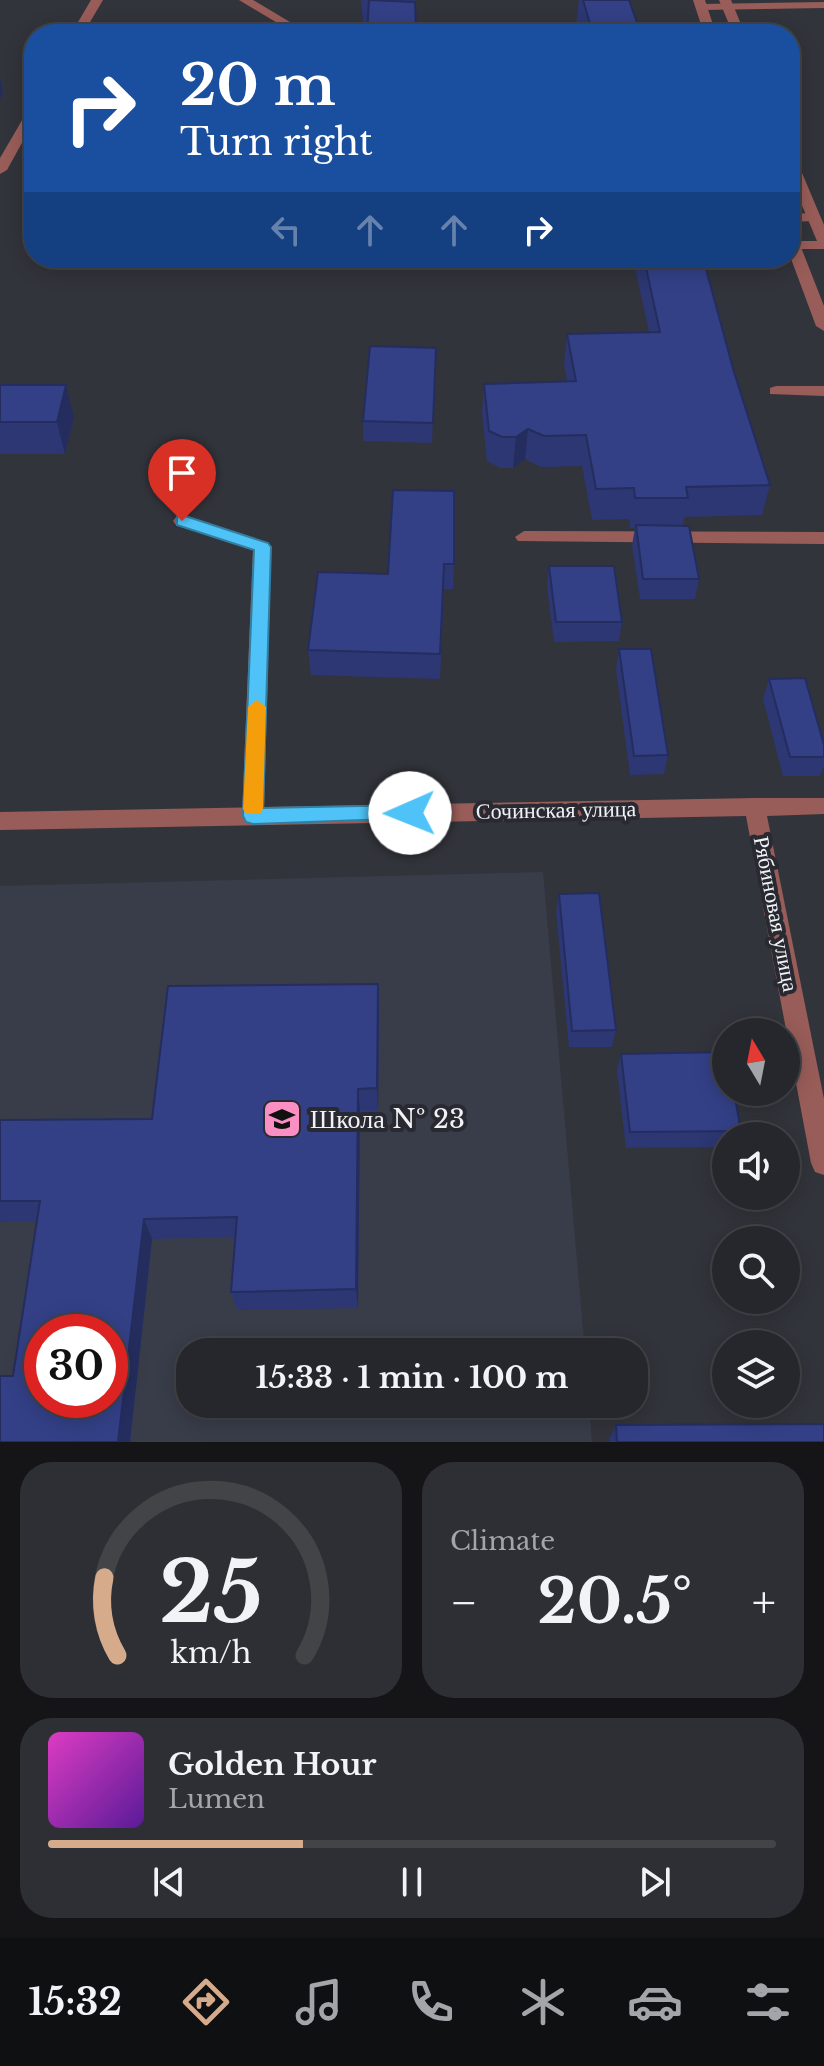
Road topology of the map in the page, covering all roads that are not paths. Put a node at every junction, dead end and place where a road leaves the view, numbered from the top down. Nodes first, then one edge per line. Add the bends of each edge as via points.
1 (97, 0) edge
2 (245, 0) edge
3 (726, 3) edge
4 (701, 4) edge
5 (821, 5) edge
6 (824, 18) edge
7 (83, 24) edge
8 (287, 24) edge
9 (707, 24) edge
10 (735, 24) edge
11 (24, 128) edge
12 (0, 170) edge
13 (800, 185) edge
14 (813, 217) junction
15 (800, 218) edge
16 (800, 242) edge
17 (824, 243) edge
18 (800, 264) edge
19 (824, 326) edge
20 (776, 391) dead end
21 (824, 391) edge
22 (182, 521) dead end
23 (524, 537) dead end
24 (824, 538) edge
25 (755, 806) junction
26 (824, 806) edge
27 (253, 816) junction
28 (0, 821) edge
29 (824, 1163) edge

1 - 7 street
2 - 8 street
3 - 4 street
3 - 5 street
3 - 10 street
4 - 9 street
5 - 6 street
11 - 12 street
13 - 14 street
14 - 15 street
14 - 17 street
16 - 17 street
18 - 19 street
20 - 21 street
22 - 27 street via 262,547
23 - 24 street
25 - 26 street, Сочинская улица
25 - 27 street, Сочинская улица
25 - 29 street, Рябиновая улица
27 - 28 street, Сочинская улица

